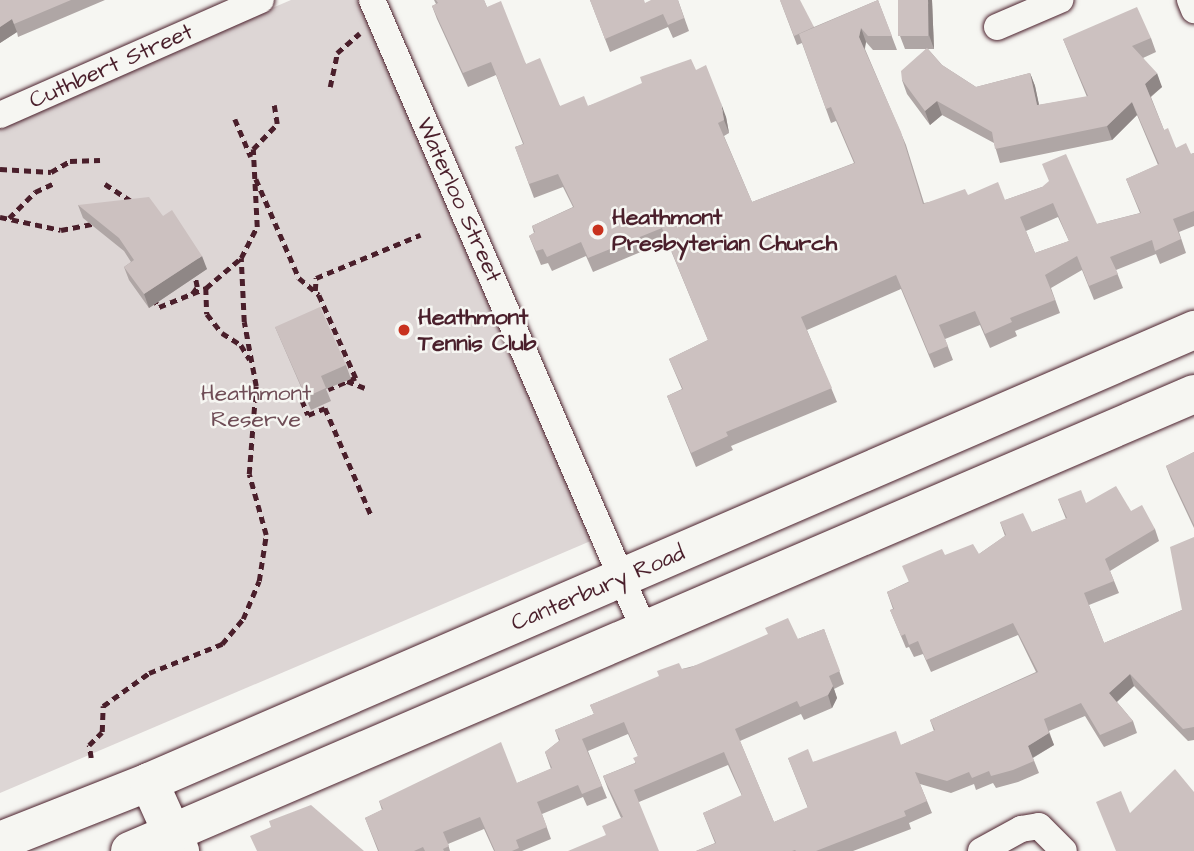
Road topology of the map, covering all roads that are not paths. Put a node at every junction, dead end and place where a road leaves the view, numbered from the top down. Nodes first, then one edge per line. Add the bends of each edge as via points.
1 (261, 0) edge
2 (372, 0) edge
3 (1060, 0) edge
4 (1190, 0) edge
5 (1194, 10) edge
6 (997, 27) dead end
7 (0, 115) edge
8 (1194, 330) edge
9 (1194, 394) edge
10 (622, 578) junction
11 (645, 632) junction
12 (149, 782) junction
13 (0, 841) edge
14 (176, 842) edge
15 (130, 851) edge
16 (981, 851) edge
17 (1063, 851) edge

1 - 7 street, Cuthbert Street
2 - 10 street, Waterloo Street
3 - 6 street
4 - 5 street
8 - 10 main road, Canterbury Road
9 - 11 main road
10 - 11 street, Waterloo Street
10 - 12 main road, Canterbury Road
11 - 14 main road
12 - 13 main road, Canterbury Road
12 - 14 main road
14 - 15 main road
16 - 17 street via 1039,826

